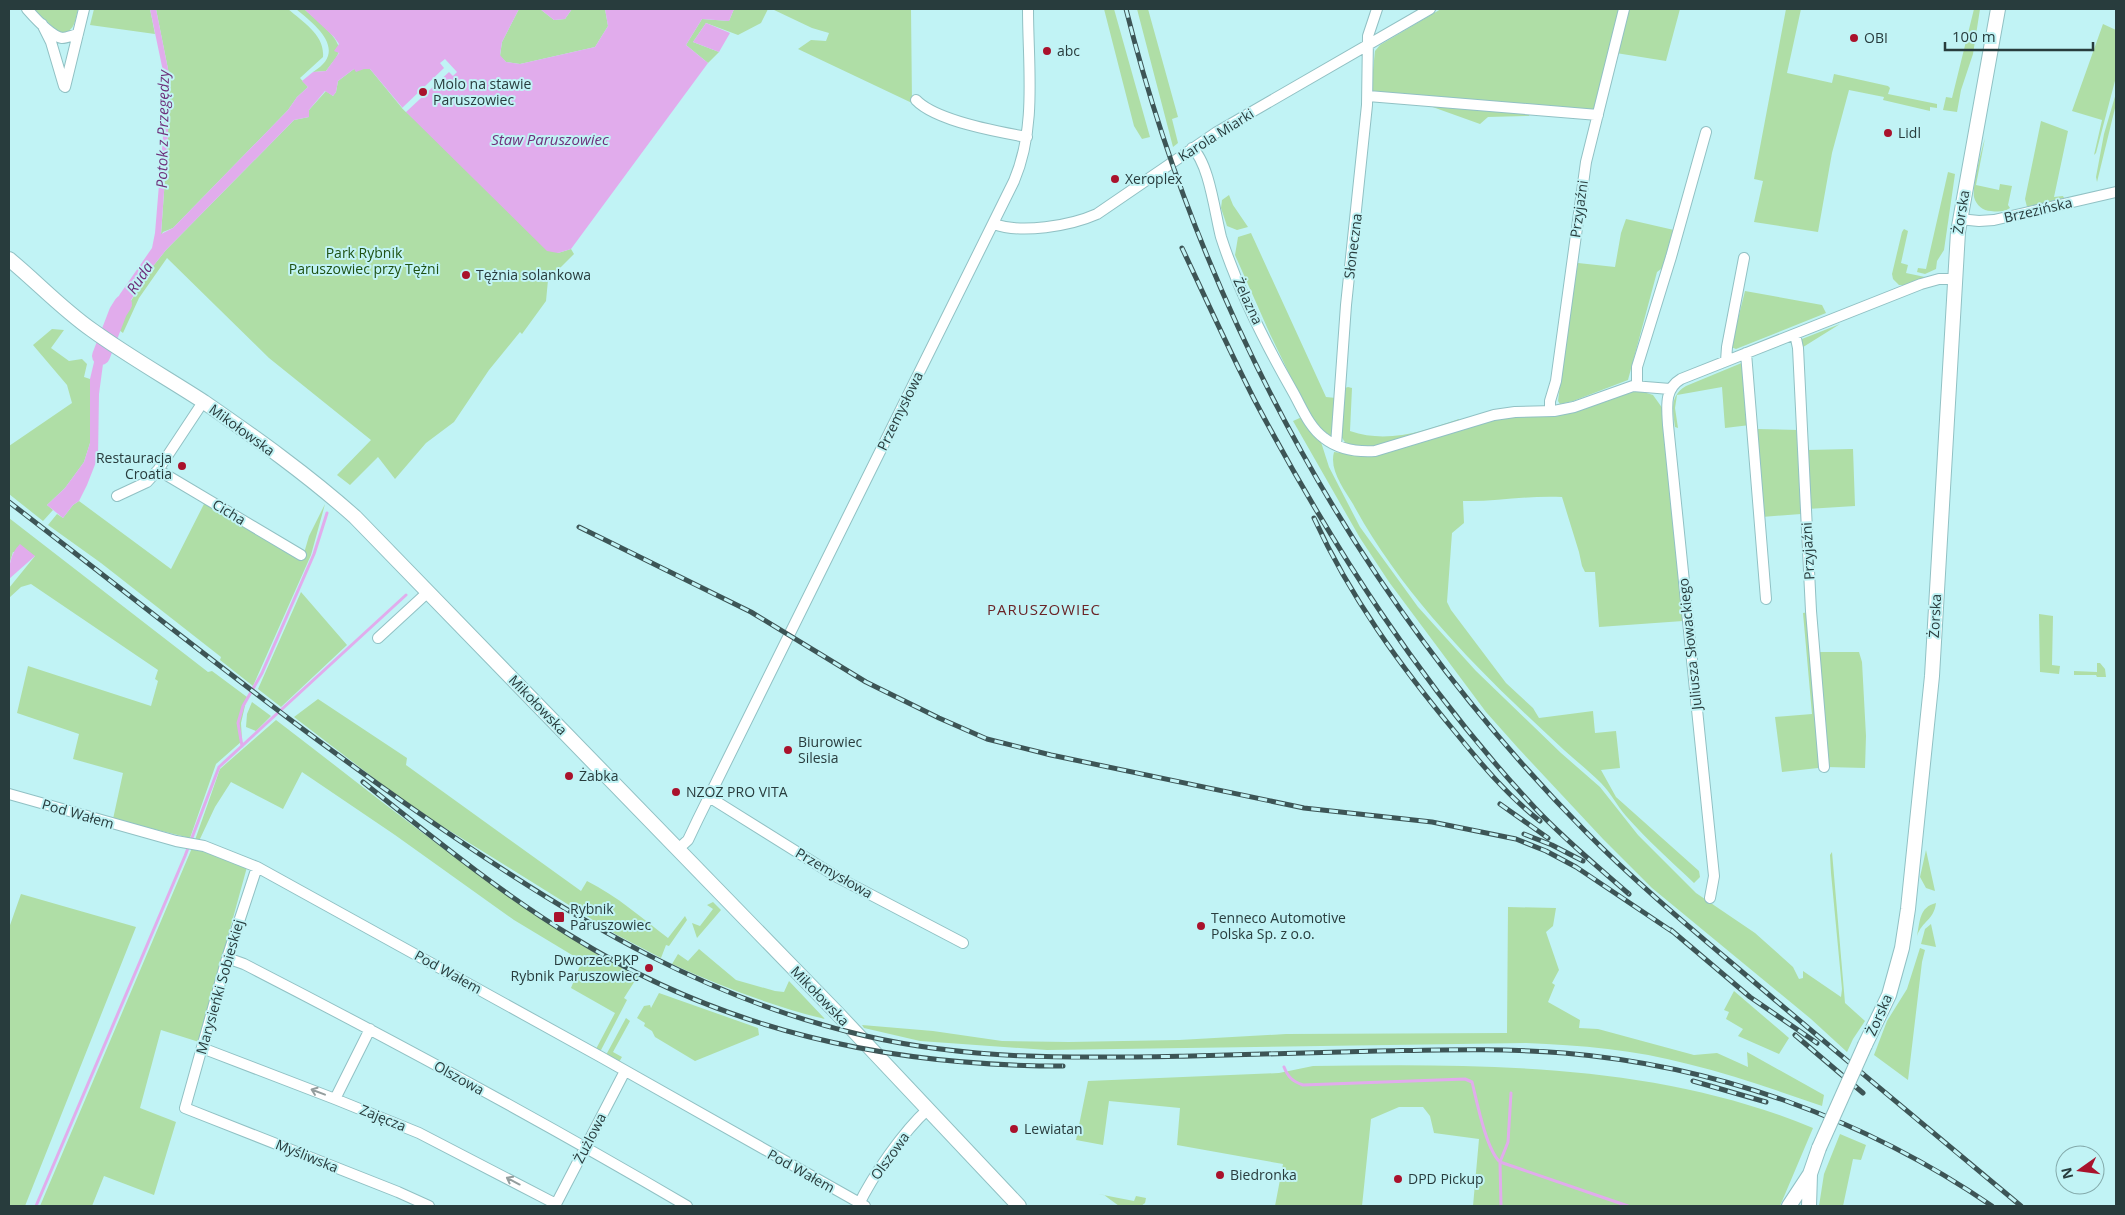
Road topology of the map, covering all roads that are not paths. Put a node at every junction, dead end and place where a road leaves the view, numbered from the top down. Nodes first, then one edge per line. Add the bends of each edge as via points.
1 (26, 9) edge
2 (84, 9) edge
3 (1028, 9) edge
4 (1378, 9) edge
5 (1430, 9) edge
6 (1624, 9) edge
7 (1998, 9) edge
8 (78, 34) junction
9 (54, 39) junction
10 (1368, 46) junction
11 (73, 55) junction
12 (1368, 96) junction
13 (916, 100) dead end
14 (1598, 115) junction
15 (1706, 132) dead end
16 (1027, 137) junction
17 (1192, 148) junction
18 (2116, 192) edge
19 (1960, 219) junction
20 (994, 224) junction
21 (1744, 258) dead end
22 (9, 259) edge
23 (1955, 279) junction
24 (1795, 334) junction
25 (1746, 353) junction
26 (1726, 361) junction
27 (1637, 385) junction
28 (1670, 389) junction
29 (203, 402) junction
30 (1550, 411) junction
31 (1333, 444) junction
32 (158, 470) junction
33 (118, 496) dead end
34 (300, 556) dead end
35 (428, 592) junction
36 (1766, 599) dead end
37 (378, 638) dead end
38 (1824, 767) dead end
39 (9, 794) edge
40 (709, 797) junction
41 (677, 850) junction
42 (257, 867) junction
43 (1710, 898) dead end
44 (964, 943) dead end
45 (227, 958) junction
46 (370, 1029) junction
47 (202, 1048) junction
48 (625, 1071) junction
49 (335, 1099) junction
50 (185, 1108) joint
51 (928, 1109) junction
52 (586, 1147) junction
53 (1810, 1174) junction
54 (556, 1205) edge
55 (861, 1205) edge
56 (429, 1206) edge
57 (687, 1206) edge
58 (1018, 1206) edge
59 (1789, 1206) edge
60 (1809, 1206) edge

1 - 9 street
2 - 8 street
3 - 16 street, Przemysłowa
4 - 10 street, Słoneczna
5 - 10 street, Karola Miarki
6 - 14 street, Przyjaźni
7 - 19 main road, Żorska
8 - 9 street
8 - 11 street
9 - 11 street
9 - 11 street via 65,87
10 - 12 street, Słoneczna
10 - 17 street, Karola Miarki
12 - 14 street
12 - 31 street, Słoneczna
13 - 16 street via 924,108 979,129
14 - 30 street, Przyjaźni via 1583,181
15 - 27 street via 1637,367
16 - 20 street, Przemysłowa via 1017,175
17 - 20 street, Karola Miarki via 1090,216 1017,230
17 - 31 street, Żelazna via 1203,162 1223,242 1277,364 1310,423
18 - 19 street, Brzezińska via 1994,220
19 - 23 main road, Żorska
20 - 40 street, Przemysłowa
21 - 26 street
22 - 29 main road, Mikołowska via 93,331
23 - 24 street via 1927,282
23 - 53 main road, Żorska, bridge via 1932,676 1902,948 1889,995
24 - 25 street
24 - 38 street, Przyjaźni via 1811,611
25 - 26 street
25 - 36 street
26 - 28 street via 1681,379
27 - 28 street
27 - 30 street via 1584,405
28 - 43 street, Juliusza Słowackiego via 1668,425 1714,876
29 - 32 street
29 - 35 main road, Mikołowska via 336,500
30 - 31 street via 1494,415 1375,451 1363,452
32 - 33 street via 147,482
32 - 34 street, Cicha
35 - 37 street
35 - 41 main road, Mikołowska
39 - 42 street, Pod Wałem via 190,843
40 - 41 street, Przemysłowa via 689,838
40 - 44 street, Przemysłowa via 836,877
41 - 51 main road, Mikołowska
42 - 45 street, Marysieńki Sobieskiej
42 - 48 street, Pod Wałem
45 - 46 street, Olszowa
45 - 47 street, Marysieńki Sobieskiej
46 - 49 street
46 - 52 street, Olszowa
49 -> 47 street, Zajęcza
47 - 50 street, Marysieńki Sobieskiej
48 - 52 street, Żużlowa
48 - 55 street, Pod Wałem
54 -> 49 street, Zajęcza via 440,1142
50 - 56 street, Myśliwska
51 - 55 street, Olszowa via 875,1176
51 - 58 main road, Mikołowska
52 - 54 street, Żużlowa
52 - 57 street, Olszowa
53 - 59 main road
53 - 60 main road, Żorska

